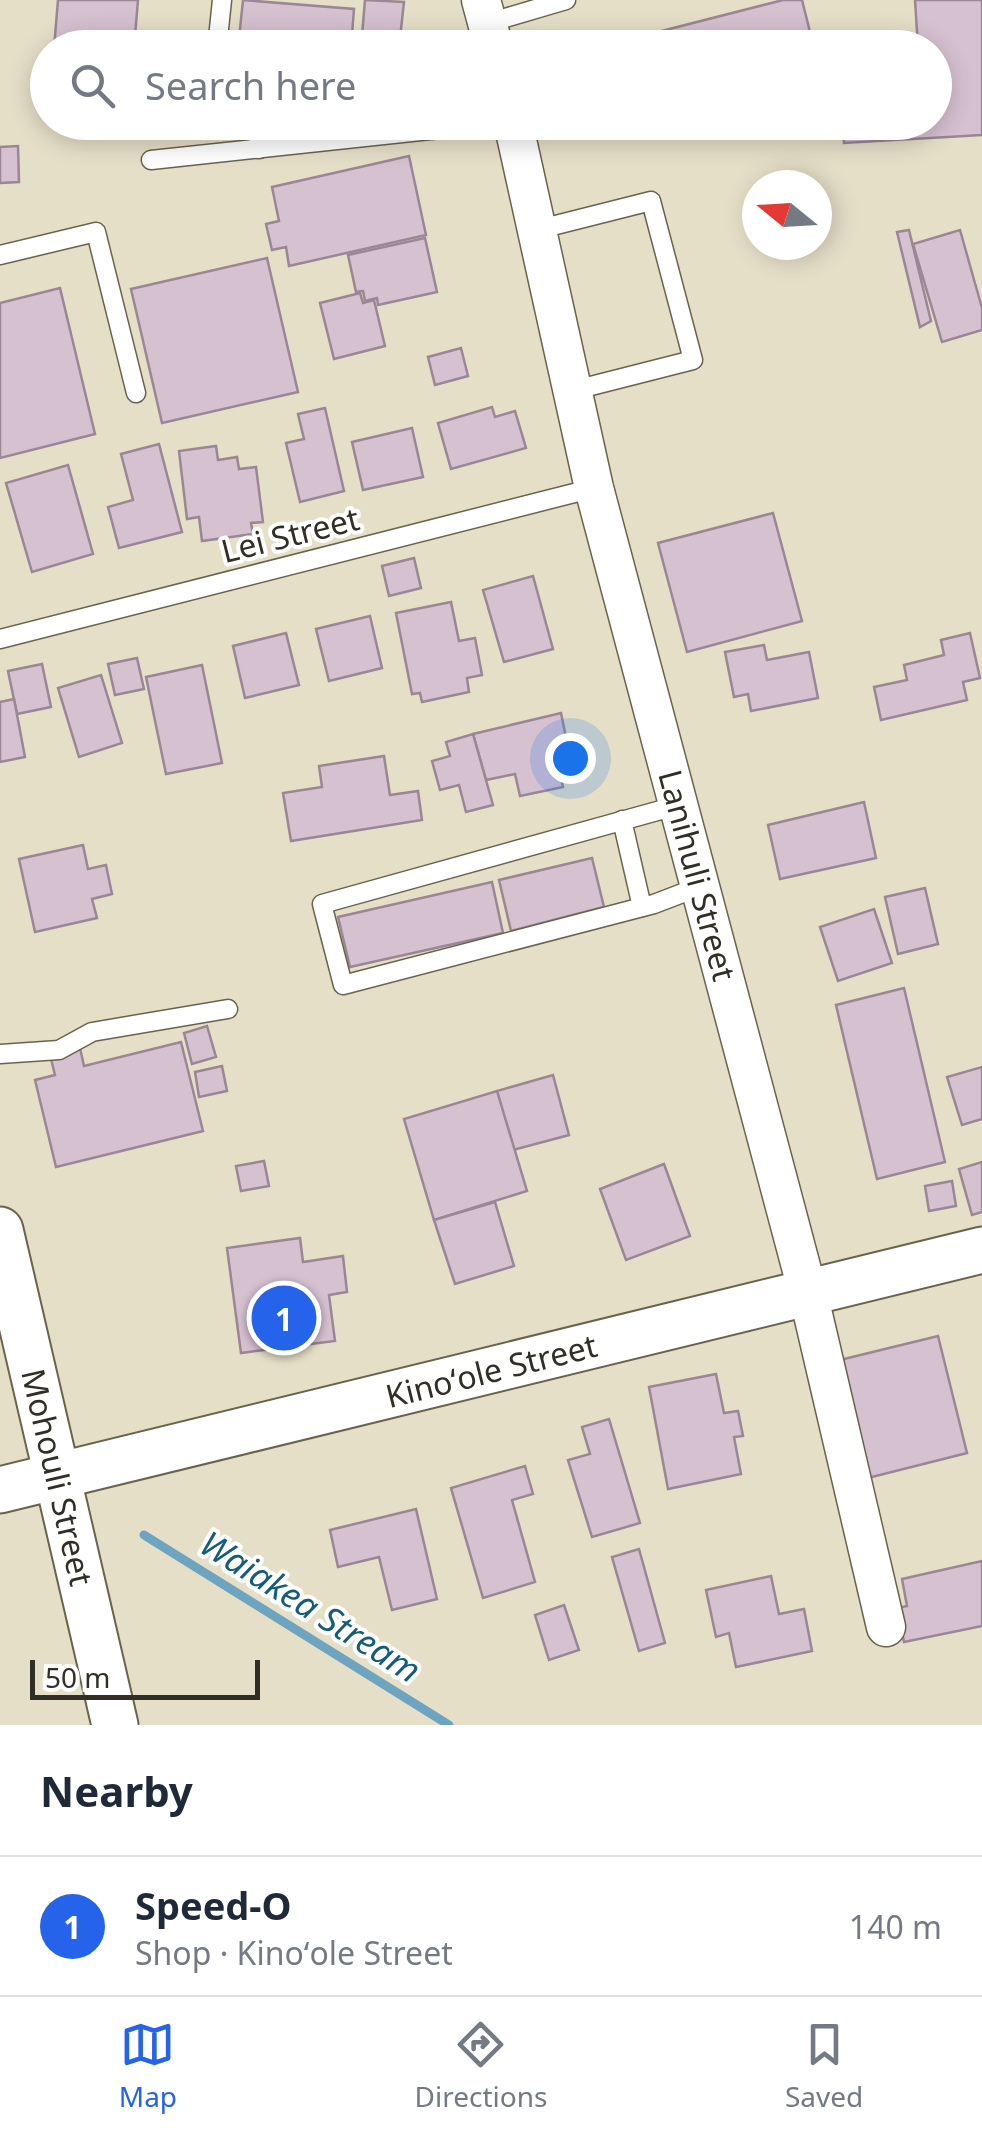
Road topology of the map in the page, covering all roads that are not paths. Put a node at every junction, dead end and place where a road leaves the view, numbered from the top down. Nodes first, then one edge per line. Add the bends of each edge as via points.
1 (222, 0) edge
2 (566, 0) edge
3 (487, 24) edge
4 (219, 30) edge
5 (259, 140) edge
6 (314, 140) edge
7 (516, 140) edge
8 (259, 149) junction
9 (151, 160) dead end
10 (535, 230) junction
11 (0, 255) edge
12 (575, 390) junction
13 (136, 393) dead end
14 (594, 488) junction
15 (0, 638) edge
16 (679, 805) junction
17 (622, 820) junction
18 (700, 886) junction
19 (642, 907) junction
20 (228, 1009) dead end
21 (0, 1054) edge
22 (0, 1230) edge
23 (982, 1250) edge
24 (808, 1293) junction
25 (57, 1475) junction
26 (0, 1490) edge
27 (886, 1627) dead end
28 (115, 1725) edge

1 - 4 lane
2 - 3 lane
5 - 8 lane
6 - 8 lane
7 - 10 street, Lanihuli Street
8 - 9 lane
10 - 12 street, Lanihuli Street
10 - 12 lane via 650,201 692,360
11 - 13 lane via 96,232
12 - 14 street, Lanihuli Street
14 - 15 lane, Lei Street
14 - 16 street, Lanihuli Street
16 - 17 lane
16 - 18 street, Lanihuli Street
17 - 19 lane
17 - 19 lane via 322,904 343,985
18 - 19 lane
18 - 24 street, Lanihuli Street
20 - 21 lane via 92,1032 59,1050
22 - 25 street, Mohouli Street
23 - 24 street, Kinoʻole Street
24 - 25 street, Kinoʻole Street
24 - 27 street, Lanihuli Street
25 - 26 street, Kinoʻole Street
25 - 28 street, Mohouli Street

